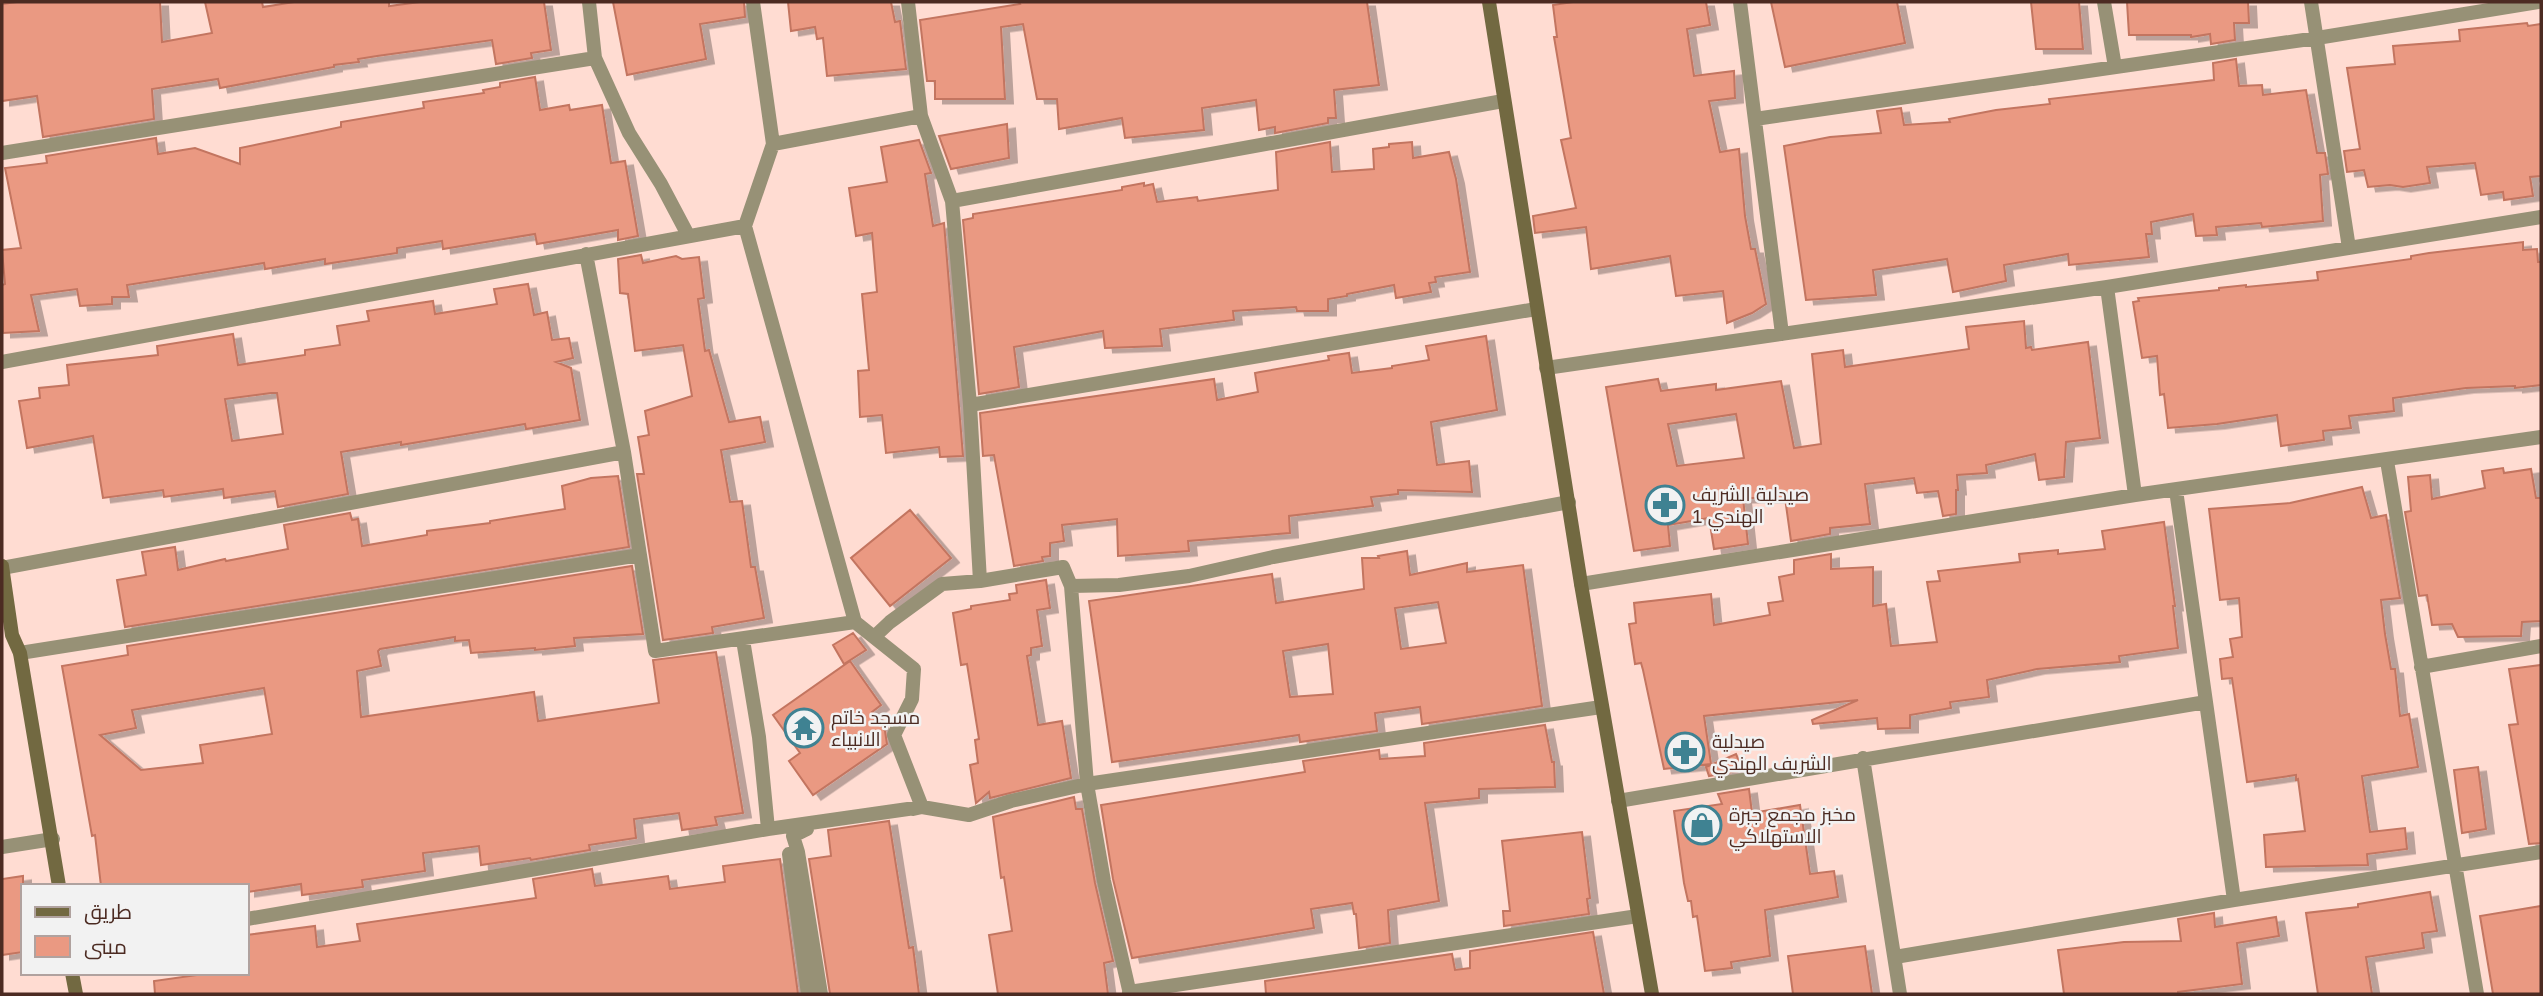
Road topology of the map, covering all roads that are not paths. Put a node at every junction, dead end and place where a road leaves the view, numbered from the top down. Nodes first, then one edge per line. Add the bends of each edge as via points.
1 (589, 2) edge
2 (753, 2) edge
3 (910, 2) edge
4 (1489, 2) edge
5 (1740, 2) edge
6 (2104, 2) edge
7 (2311, 2) edge
8 (2538, 2) edge
9 (2317, 38) junction
10 (595, 58) junction
11 (2115, 67) junction
12 (1503, 101) junction
13 (921, 116) junction
14 (1755, 119) junction
15 (773, 144) junction
16 (2, 153) edge
17 (952, 201) junction
18 (2541, 217) edge
19 (746, 226) junction
20 (688, 235) junction
21 (2350, 248) junction
22 (586, 254) junction
23 (2107, 287) junction
24 (1536, 309) junction
25 (1782, 334) junction
26 (2, 362) edge
27 (1546, 368) junction
28 (970, 405) junction
29 (2541, 437) edge
30 (624, 452) junction
31 (2386, 461) junction
32 (2176, 490) junction
33 (2135, 495) junction
34 (1569, 502) junction
35 (640, 555) junction
36 (2, 567) edge
37 (980, 581) junction
38 (1581, 584) junction
39 (1072, 586) junction
40 (855, 622) junction
41 (7, 636) edge
42 (874, 638) junction
43 (743, 640) junction
44 (2541, 646) edge
45 (20, 653) junction
46 (2421, 667) junction
47 (2206, 702) junction
48 (1601, 707) junction
49 (1863, 758) junction
50 (1087, 784) junction
51 (1618, 800) junction
52 (922, 807) junction
53 (785, 828) junction
54 (768, 829) junction
55 (53, 839) junction
56 (2, 847) edge
57 (2541, 852) edge
58 (2455, 867) junction
59 (59, 884) edge
60 (2234, 901) junction
61 (1638, 916) junction
62 (248, 919) edge
63 (1895, 957) junction
64 (72, 975) edge
65 (1129, 993) edge
66 (76, 994) edge
67 (812, 994) edge
68 (1652, 994) edge
69 (1900, 994) edge
70 (2477, 994) edge

1 - 10 street
2 - 15 street
3 - 13 street
4 - 12 street
5 - 14 street
6 - 11 street
7 - 9 street
8 - 9 street
9 - 11 street
9 - 21 street
10 - 16 street
10 - 20 street via 629,133
11 - 14 street
12 - 17 street
12 - 24 street
13 - 15 street
13 - 17 street
14 - 25 street
15 - 19 street
17 - 28 street
18 - 21 street
19 - 20 street
19 - 40 street
20 - 22 street
21 - 23 street
22 - 26 street
22 - 30 street
23 - 25 street
23 - 33 street
24 - 27 street
24 - 28 street
25 - 27 street
27 - 34 street
28 - 37 street
29 - 31 street
30 - 35 street
30 - 36 street
31 - 32 street
31 - 46 street
32 - 33 street
32 - 47 street
33 - 38 street
34 - 38 street
34 - 39 street via 1189,576
35 - 43 street via 654,651
35 - 45 street
36 - 41 street
37 - 39 street via 1063,567
37 - 42 street via 942,584
38 - 48 street
39 - 50 street
40 - 42 street
40 - 43 street
41 - 45 street
42 - 52 street via 914,669 912,699 894,735
43 - 54 street
44 - 46 street
45 - 55 street
46 - 58 street
47 - 49 street
47 - 60 street
48 - 50 street
48 - 51 street
49 - 51 street
49 - 63 street
50 - 52 street via 1011,800 969,815
50 - 65 street
51 - 61 street
52 - 53 street
52 - 67 street via 803,830 793,836
53 - 54 street
53 - 67 street
54 - 62 street
55 - 56 street
55 - 59 street
57 - 58 street
58 - 60 street
58 - 70 street
60 - 63 street
61 - 65 street
61 - 68 street
63 - 69 street
64 - 66 street

